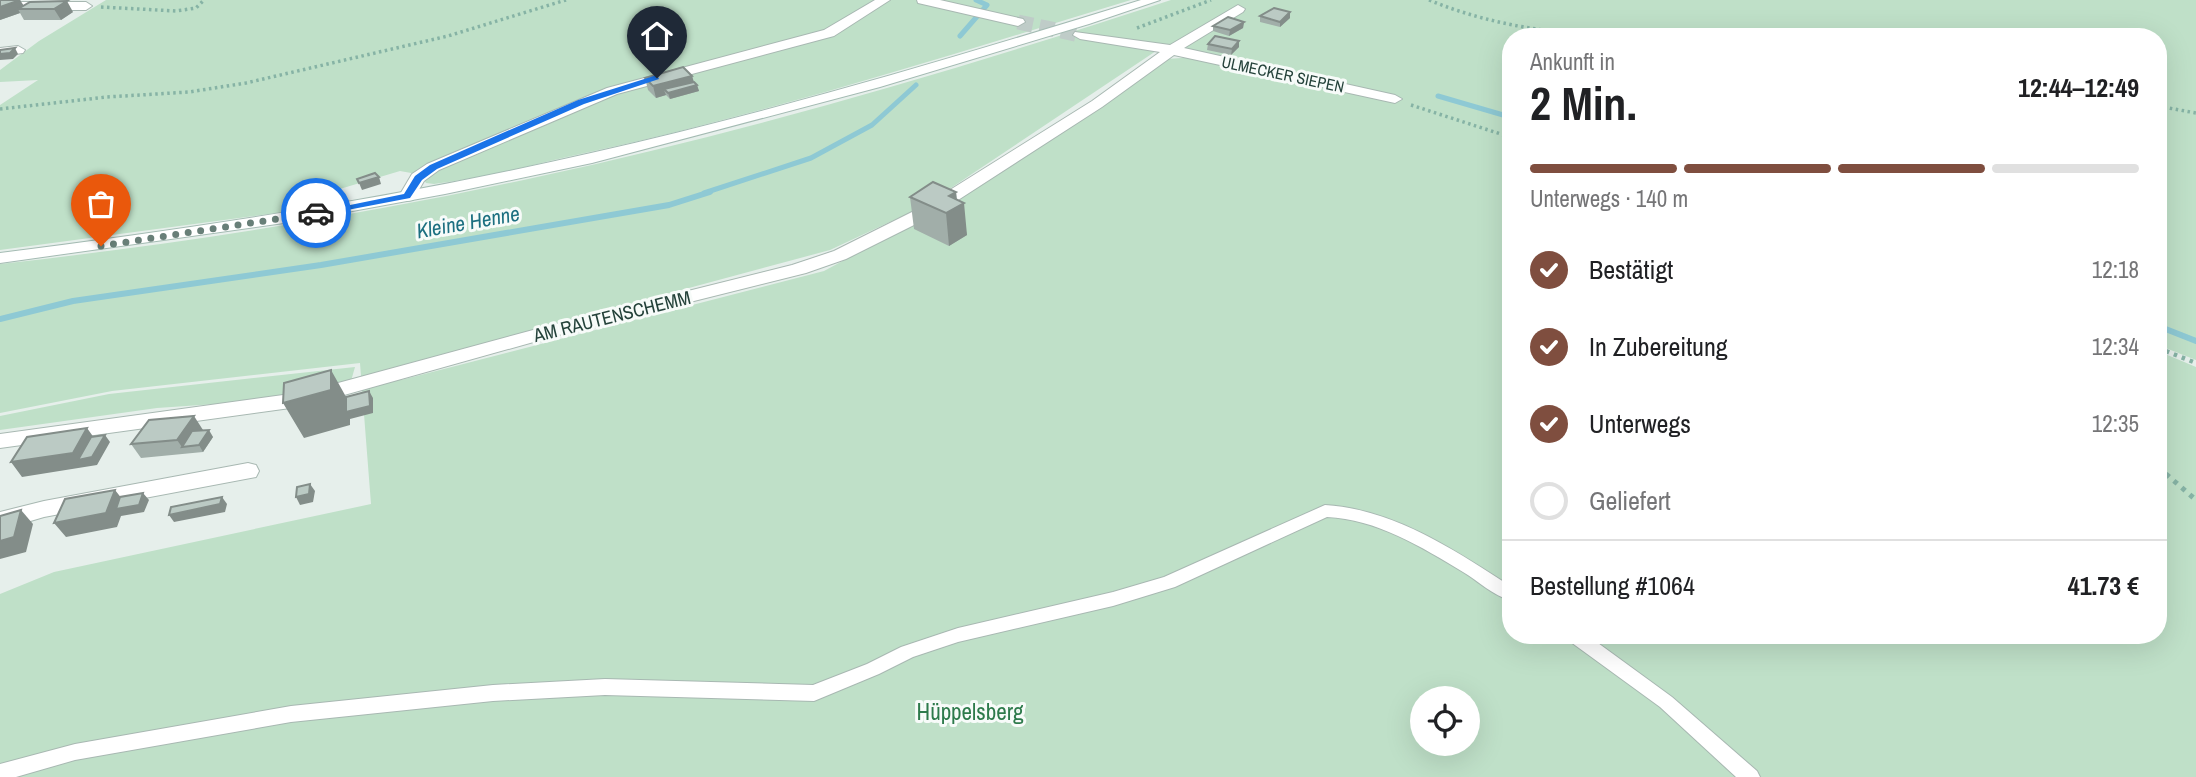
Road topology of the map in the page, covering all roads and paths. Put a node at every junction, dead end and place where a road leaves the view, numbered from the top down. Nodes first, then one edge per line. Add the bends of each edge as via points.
1 (204, 0) edge
2 (566, 0) edge
3 (884, 0) edge
4 (923, 0) edge
5 (1154, 0) edge
6 (1211, 0) edge
7 (1429, 0) edge
8 (0, 6) edge
9 (86, 6) joint
10 (1238, 9) dead end
11 (1018, 22) tunnel mouth
12 (1522, 28) edge
13 (1080, 35) tunnel mouth
14 (1108, 39) junction
15 (18, 50) edge
16 (1172, 50) junction
17 (0, 52) edge
18 (1395, 99) joint
19 (2167, 108) edge
20 (0, 109) edge
21 (2196, 113) edge
22 (1502, 134) edge
23 (407, 196) junction
24 (0, 258) edge
25 (2167, 352) edge
26 (2196, 363) edge
27 (0, 441) edge
28 (248, 471) dead end
29 (2167, 475) edge
30 (2196, 500) edge
31 (0, 521) edge
32 (1502, 589) edge
33 (1586, 644) edge
34 (0, 773) edge
35 (1750, 777) edge

1 - 9 path via 196,8 176,11
2 - 20 path via 448,36 246,83
3 - 23 street via 829,33 629,85 581,102 433,167 418,178
4 - 11 street
5 - 23 street via 689,135
6 - 14 path
7 - 12 path via 1472,17
8 - 9 street
10 - 16 street
13 - 14 street, ULMECKER SIEPEN
14 - 16 street, ULMECKER SIEPEN
15 - 17 street
16 - 18 street, ULMECKER SIEPEN
16 - 27 street, AM RAUTENSCHEMM via 1097,104 932,209 840,255 799,269 305,399
18 - 22 path
19 - 21 path
23 - 24 street via 294,217
25 - 26 path
28 - 31 street
29 - 30 path
32 - 34 lane via 1381,523 1349,512 1325,512 1151,588 958,635 814,693 605,687 493,693 291,714 75,752
33 - 35 lane via 1666,702

